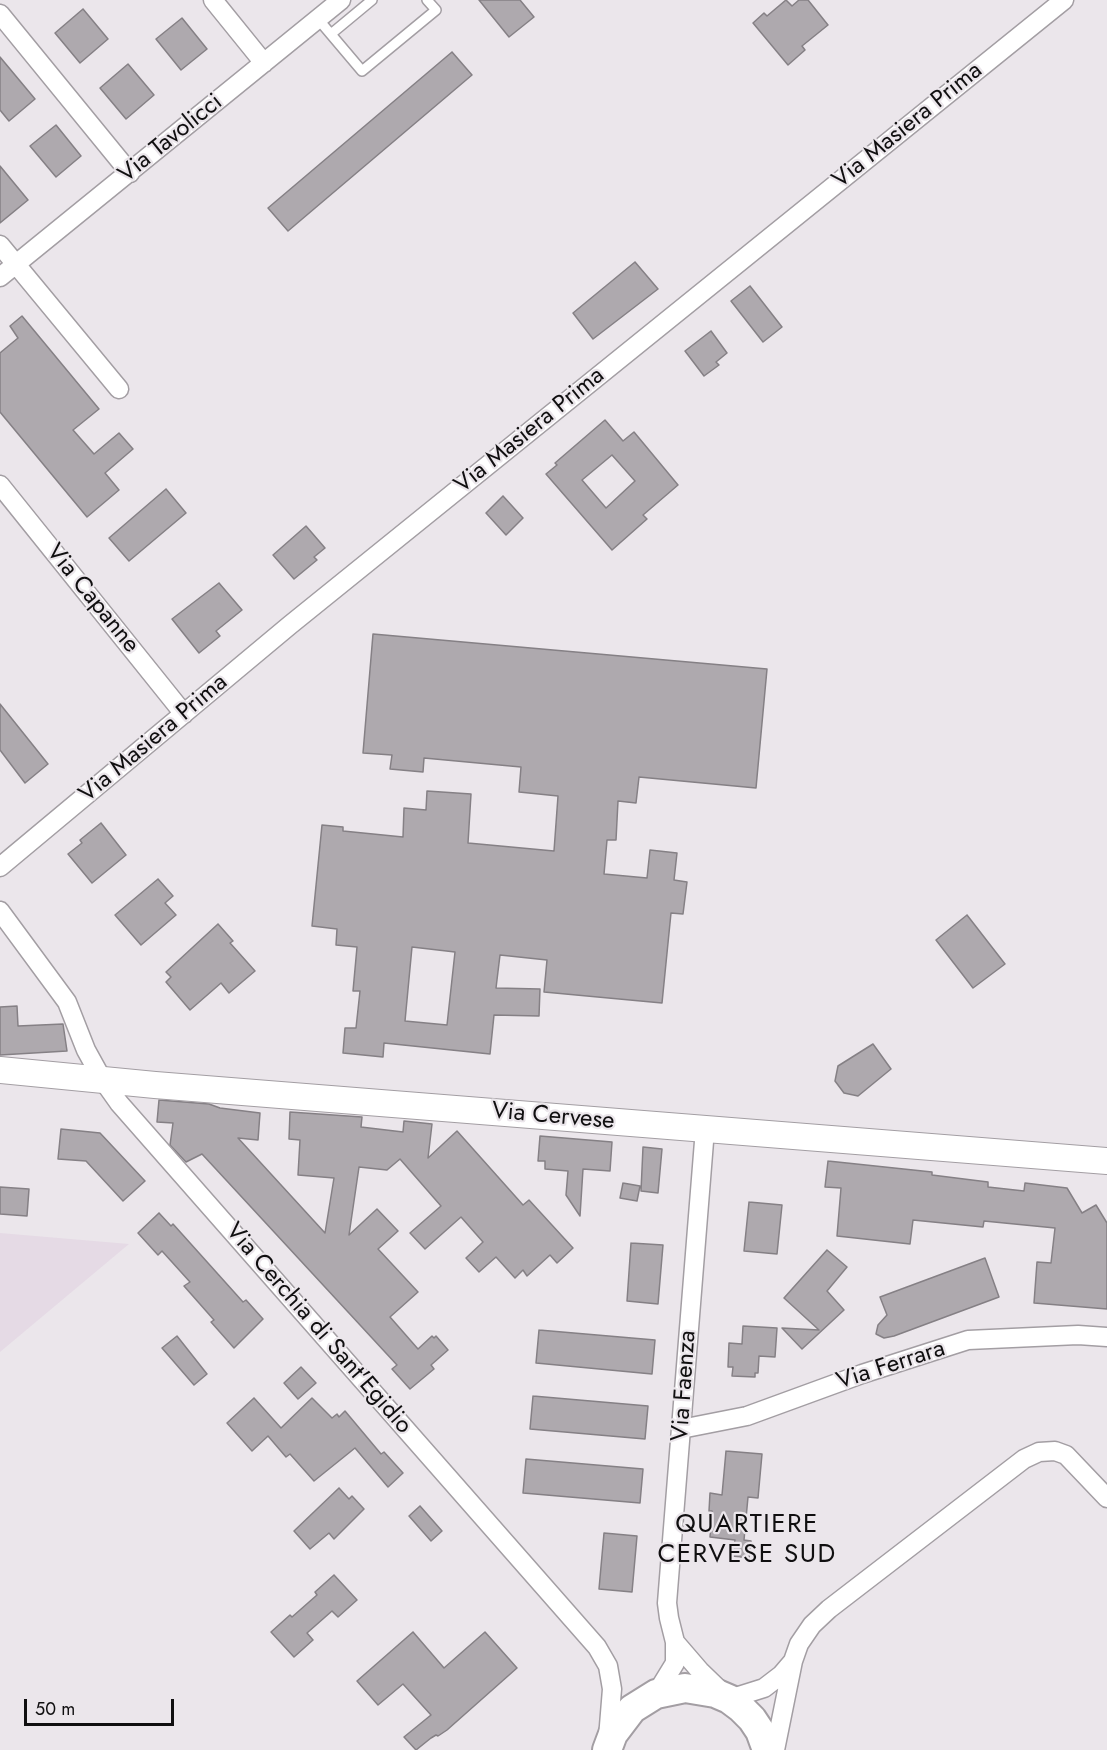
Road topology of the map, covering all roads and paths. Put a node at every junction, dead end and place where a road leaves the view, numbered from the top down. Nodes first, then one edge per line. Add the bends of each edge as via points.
1 (213, 0) edge
2 (341, 0) edge
3 (372, 0) edge
4 (427, 0) edge
5 (1064, 0) edge
6 (0, 14) edge
7 (318, 19) junction
8 (331, 34) junction
9 (264, 63) junction
10 (130, 173) junction
11 (0, 245) edge
12 (16, 264) junction
13 (0, 277) edge
14 (119, 389) dead end
15 (0, 485) edge
16 (184, 714) junction
17 (0, 867) edge
18 (0, 911) edge
19 (0, 1070) edge
20 (102, 1079) junction
21 (705, 1129) junction
22 (1107, 1161) edge
23 (1107, 1337) edge
24 (681, 1429) junction
25 (1107, 1498) edge
26 (675, 1642) junction
27 (793, 1661) junction
28 (656, 1694) junction
29 (729, 1699) junction
30 (607, 1749) edge
31 (767, 1750) edge
32 (775, 1750) edge

1 - 9 street
2 - 7 street, Via Tavolicci
3 - 8 lane
4 - 8 lane via 436,10 362,71
5 - 16 street, Via Masiera Prima
6 - 10 street
7 - 8 lane
7 - 9 street, Via Tavolicci
9 - 10 street, Via Tavolicci
10 - 12 street, Via Tavolicci
11 - 12 street
12 - 13 street, Via Tavolicci
12 - 14 street
15 - 16 street, Via Capanne
16 - 17 street, Via Masiera Prima
18 - 20 street, Via Cerchia di Sant'Egidio via 67,1002
19 - 20 main road, Via Cervese
20 - 21 main road, Via Cervese
20 - 30 street, Via Cerchia di Sant'Egidio via 597,1647 608,1666 612,1689
21 - 22 main road, Via Cervese
21 - 24 street, Via Faenza
23 - 24 street, Via Ferrara via 968,1340 747,1416
24 - 26 street, Via Faenza via 667,1603
25 - 27 street via 1066,1455 1039,1452 1024,1459 829,1609 812,1625
26 - 28 street via 675,1663
26 - 29 street
27 - 29 street via 765,1688
27 - 32 street
28 - 29 main road via 686,1688
28 - 30 main road via 621,1721
29 - 31 main road via 752,1719

